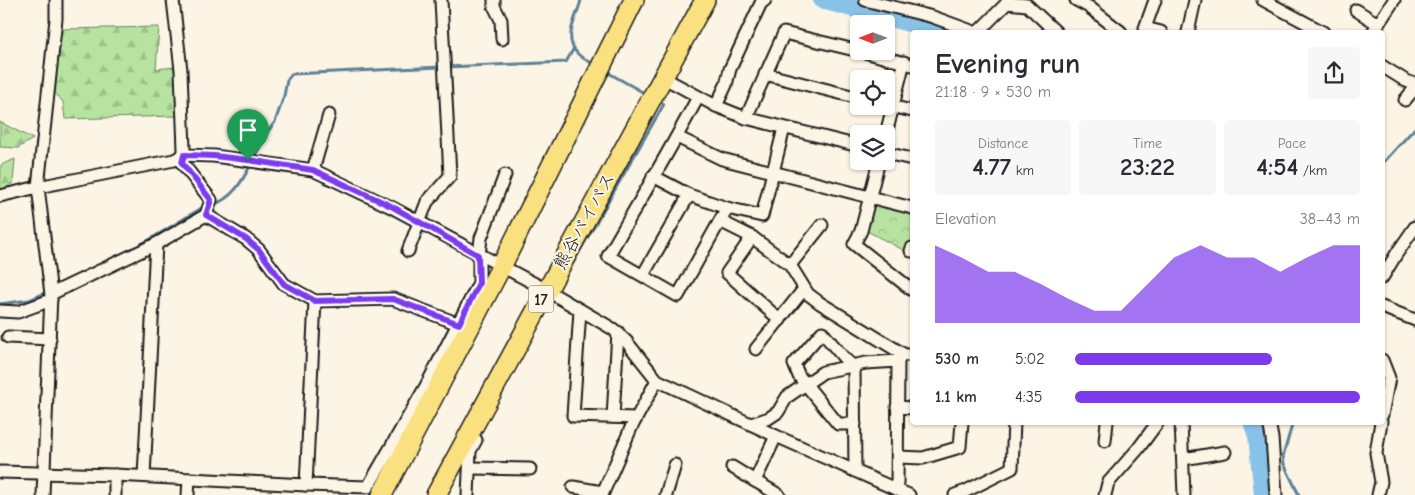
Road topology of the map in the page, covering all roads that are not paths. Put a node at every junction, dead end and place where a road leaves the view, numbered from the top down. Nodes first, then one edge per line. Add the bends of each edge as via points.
1 (56, 0) edge
2 (173, 0) edge
3 (441, 0) edge
4 (494, 0) edge
5 (634, 0) edge
6 (705, 0) edge
7 (765, 0) edge
8 (865, 0) edge
9 (1076, 0) edge
10 (1155, 0) edge
11 (1195, 0) edge
12 (1263, 0) edge
13 (1394, 0) edge
14 (1007, 2) edge
15 (1356, 10) dead end
16 (1375, 28) edge
17 (969, 30) edge
18 (980, 30) edge
19 (1054, 30) edge
20 (1118, 30) edge
21 (1153, 30) edge
22 (1188, 30) edge
23 (1319, 30) edge
24 (502, 39) dead end
25 (850, 49) edge
26 (895, 60) edge
27 (908, 63) edge
28 (1385, 68) edge
29 (766, 74) junction
30 (1415, 84) edge
31 (1415, 88) edge
32 (656, 92) junction
33 (895, 94) edge
34 (850, 96) edge
35 (698, 97) junction
36 (1405, 100) dead end
37 (716, 106) junction
38 (895, 107) edge
39 (910, 111) edge
40 (329, 116) dead end
41 (746, 118) junction
42 (784, 128) junction
43 (677, 137) junction
44 (850, 144) edge
45 (184, 155) junction
46 (895, 155) edge
47 (910, 159) edge
48 (313, 170) junction
49 (877, 170) edge
50 (772, 173) junction
51 (505, 175) dead end
52 (653, 176) junction
53 (38, 187) junction
54 (689, 195) junction
55 (0, 196) edge
56 (870, 197) junction
57 (910, 207) edge
58 (727, 208) junction
59 (206, 214) junction
60 (720, 221) junction
61 (418, 222) junction
62 (822, 225) dead end
63 (1415, 227) edge
64 (752, 237) junction
65 (156, 244) junction
66 (408, 251) dead end
67 (478, 255) junction
68 (790, 266) junction
69 (501, 267) junction
70 (1385, 273) edge
71 (643, 275) junction
72 (910, 288) edge
73 (804, 289) junction
74 (549, 292) junction
75 (51, 293) junction
76 (315, 301) junction
77 (1385, 308) edge
78 (580, 310) junction
79 (0, 312) edge
80 (780, 320) junction
81 (1415, 320) edge
82 (459, 324) junction
83 (618, 332) junction
84 (8, 337) dead end
85 (50, 339) junction
86 (756, 349) dead end
87 (904, 357) edge
88 (854, 367) junction
89 (1385, 368) edge
90 (657, 380) junction
91 (807, 384) junction
92 (1385, 399) edge
93 (897, 407) junction
94 (910, 408) edge
95 (613, 417) junction
96 (636, 418) junction
97 (751, 424) junction
98 (855, 424) junction
99 (962, 425) edge
100 (1014, 425) edge
101 (1107, 425) edge
102 (1156, 425) edge
103 (1181, 425) edge
104 (1270, 425) edge
105 (1381, 425) edge
106 (776, 436) junction
107 (1105, 441) dead end
108 (1225, 452) dead end
109 (898, 457) junction
110 (1183, 459) junction
111 (675, 464) dead end
112 (732, 467) dead end
113 (470, 468) junction
114 (530, 469) dead end
115 (855, 471) junction
116 (0, 472) edge
117 (44, 472) junction
118 (115, 475) junction
119 (144, 476) junction
120 (189, 479) junction
121 (754, 481) junction
122 (306, 485) junction
123 (573, 488) dead end
124 (897, 489) junction
125 (602, 493) edge
126 (43, 495) edge
127 (115, 495) edge
128 (188, 495) edge
129 (382, 495) edge
130 (436, 495) edge
131 (468, 495) edge
132 (666, 495) edge
133 (780, 495) edge
134 (909, 495) edge
135 (955, 495) edge
136 (1105, 495) edge
137 (1184, 495) edge
138 (1276, 495) edge
139 (1378, 495) edge

1 - 53 street
2 - 45 street via 181,70
3 - 61 street via 450,176 426,202
4 - 24 street via 501,20
5 - 69 highway
6 - 32 highway, 熊谷バイパス / 17
7 - 37 street via 730,69
8 - 17 street via 933,17
9 - 20 street
10 - 21 street via 1145,28
11 - 22 street
12 - 23 street
13 - 16 street
14 - 18 street
14 - 19 street via 1027,5
15 - 16 street
25 - 29 street via 784,33
26 - 27 street
27 - 33 street
28 - 30 street
29 - 34 street
29 - 41 street
31 - 36 street
32 - 35 street
32 - 74 highway, 熊谷バイパス / 17
35 - 37 street
35 - 43 street
37 - 41 street
38 - 39 street
40 - 48 street
41 - 42 street
42 - 44 street
42 - 50 street
43 - 50 street via 722,159
43 - 52 street
45 - 48 street via 253,160
45 - 53 street via 174,160
45 - 59 street via 182,163 211,200
46 - 47 street
48 - 61 street
49 - 56 street
50 - 56 street
50 - 58 street via 762,216
51 - 67 street via 481,238
52 - 54 street
52 - 71 street via 608,256
53 - 55 street
53 - 75 street
54 - 58 street
54 - 71 street
56 - 57 street
56 - 72 street via 854,244
58 - 60 street
59 - 65 street
59 - 76 street via 259,250 284,284
60 - 64 street
60 - 71 street via 678,296
61 - 66 street
61 - 67 street
62 - 68 street
63 - 70 street
64 - 68 street
64 - 80 street via 727,273
65 - 75 street
65 - 119 street
67 - 69 street
67 - 82 street via 479,283
68 - 73 street
69 - 74 street
69 - 129 highway
73 - 80 street
73 - 87 street via 820,303
74 - 78 street
74 - 113 street via 470,451
74 - 130 highway, 熊谷バイパス / 17
75 - 79 street via 18,312
75 - 85 street
76 - 82 street via 393,299
76 - 122 street
77 - 81 street
78 - 83 street
78 - 95 street via 573,416
80 - 86 street
82 - 122 street via 368,487
83 - 90 street
83 - 95 street
84 - 85 street
85 - 117 street
87 - 88 street
87 - 93 street
88 - 91 street via 823,372
88 - 91 street via 822,332 794,364
88 - 98 street
89 - 92 street via 1389,378
90 - 96 street
90 - 97 street
91 - 97 street via 787,397 774,415
91 - 98 street via 838,424
93 - 94 street
93 - 109 street
95 - 96 street
96 - 125 street
97 - 106 street
98 - 115 street
99 - 109 street via 960,447 923,458
100 - 135 street via 1012,468
101 - 107 street
102 - 136 street via 1108,483
103 - 110 street
104 - 138 street
105 - 139 street via 1376,453 1381,482
106 - 115 street
106 - 121 street
108 - 110 street
109 - 124 street
110 - 137 street
111 - 132 street
112 - 121 street
113 - 114 street
113 - 131 street
115 - 124 street
116 - 117 street
117 - 118 street
117 - 126 street
118 - 119 street
118 - 127 street
119 - 120 street
120 - 122 street
120 - 128 street
121 - 133 street
123 - 125 street
124 - 134 street

